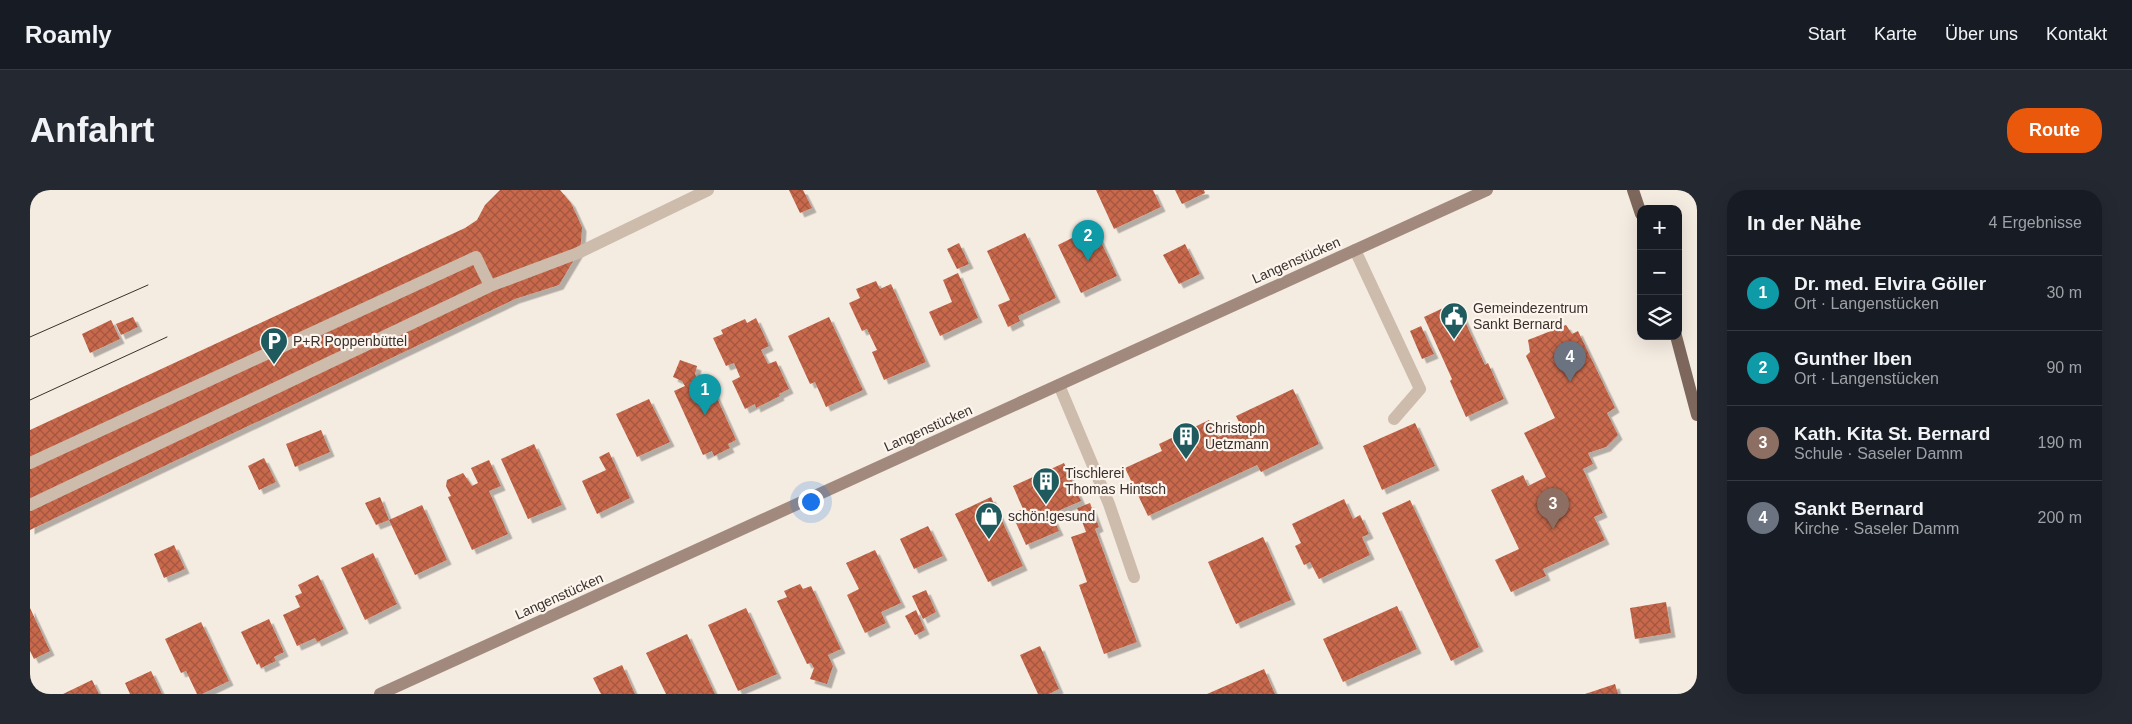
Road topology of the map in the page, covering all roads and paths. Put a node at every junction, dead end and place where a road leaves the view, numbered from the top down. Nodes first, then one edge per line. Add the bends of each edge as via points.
1 (708, 190) edge
2 (1487, 190) edge
3 (1634, 190) edge
4 (1638, 205) edge
5 (1355, 250) junction
6 (490, 286) junction
7 (1677, 340) edge
8 (1059, 385) junction
9 (1697, 415) edge
10 (1394, 419) dead end
11 (30, 463) edge
12 (30, 505) edge
13 (1134, 577) dead end
14 (380, 694) edge

1 - 6 lane via 578,253
2 - 5 street, Langenstücken
3 - 4 main road
5 - 8 street, Langenstücken
5 - 10 lane via 1420,389
6 - 11 lane via 476,257
6 - 12 lane
7 - 9 main road
8 - 13 lane via 1109,504
8 - 14 street, Langenstücken

